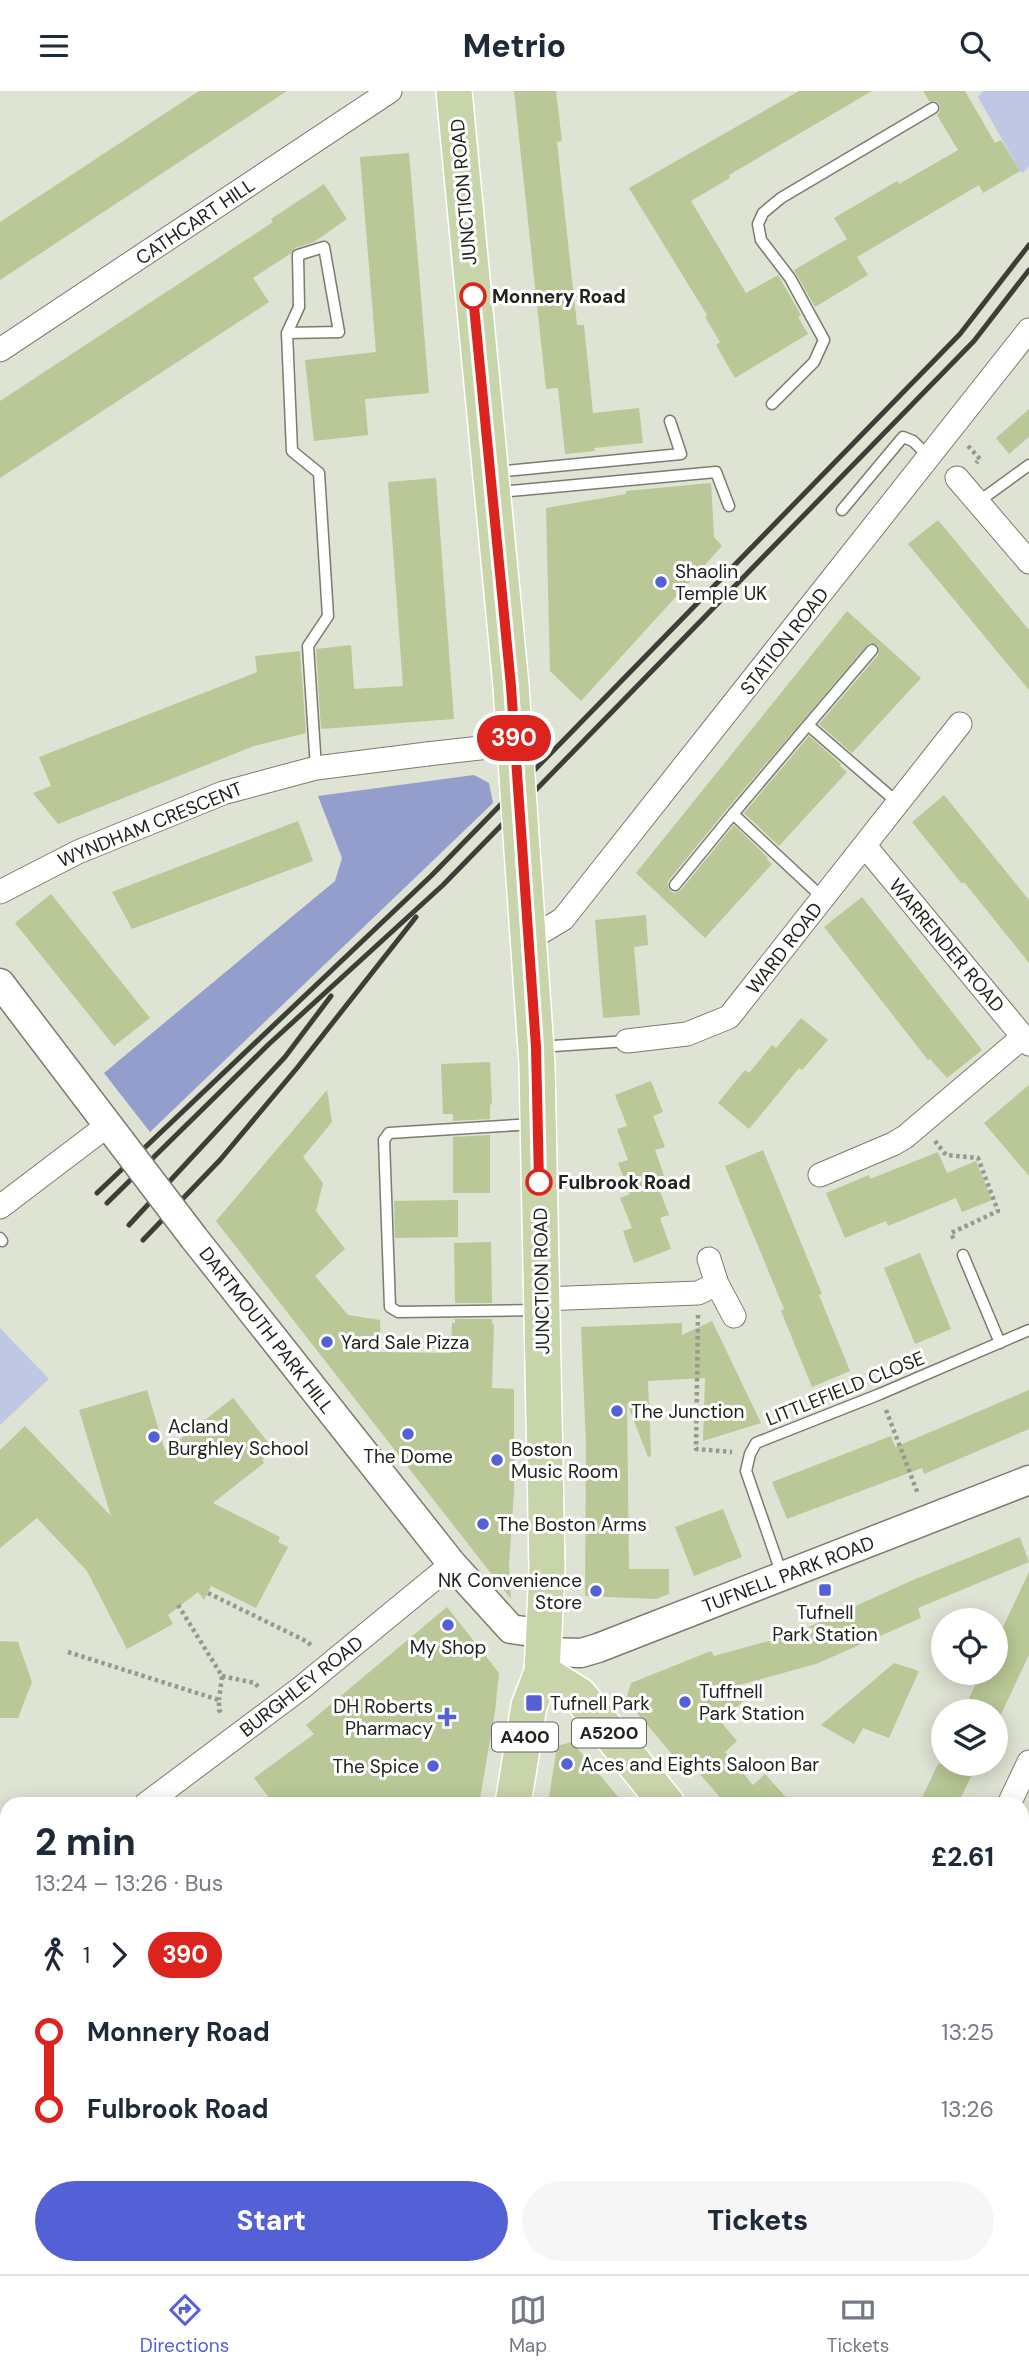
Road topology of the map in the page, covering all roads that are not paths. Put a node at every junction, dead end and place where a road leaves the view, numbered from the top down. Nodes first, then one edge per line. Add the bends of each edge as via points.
1 (390, 91) edge
2 (454, 91) edge
3 (933, 108) dead end
4 (1029, 330) edge
5 (287, 333) junction
6 (0, 350) edge
7 (772, 404) dead end
8 (670, 421) dead end
9 (929, 457) junction
10 (1029, 465) edge
11 (957, 478) dead end
12 (491, 483) junction
13 (978, 502) junction
14 (729, 506) dead end
15 (842, 510) dead end
16 (1029, 562) edge
17 (872, 650) dead end
18 (960, 724) dead end
19 (808, 725) junction
20 (514, 744) junction
21 (316, 768) junction
22 (898, 803) junction
23 (733, 814) junction
24 (864, 846) junction
25 (675, 885) dead end
26 (0, 893) edge
27 (823, 898) junction
28 (528, 940) junction
29 (0, 983) edge
30 (1026, 1040) edge
31 (627, 1041) joint
32 (536, 1047) junction
33 (538, 1124) junction
34 (114, 1133) junction
35 (820, 1175) dead end
36 (0, 1207) edge
37 (963, 1256) road end
38 (709, 1259) dead end
39 (708, 1289) junction
40 (542, 1305) junction
41 (734, 1316) dead end
42 (1029, 1330) edge
43 (1000, 1343) junction
44 (1029, 1480) edge
45 (452, 1564) junction
46 (783, 1577) junction
47 (543, 1652) junction
48 (1029, 1762) edge
49 (158, 1797) edge
50 (514, 1797) edge
51 (661, 1797) edge
52 (1012, 1797) edge

1 - 6 street, CATHCART HILL
2 - 12 main road, JUNCTION ROAD / A400
3 - 7 lane via 763,213 758,224 761,240 790,278 824,339 814,362
4 - 9 street, STATION ROAD
5 - 5 lane via 339,332 324,247 298,255 299,307
5 - 21 lane via 292,451 318,473 328,616 308,646
8 - 12 lane via 681,454
9 - 15 lane via 903,437
9 - 28 street, STATION ROAD via 572,909
10 - 13 lane
11 - 13 street
12 - 14 lane via 716,472
12 - 20 main road, JUNCTION ROAD / A400, bridge
13 - 16 street
17 - 19 lane
18 - 22 street, WARD ROAD
19 - 22 lane
19 - 23 lane
20 - 21 street, WYNDHAM CRESCENT, bridge
20 - 28 main road, JUNCTION ROAD / A400, bridge
21 - 26 street, WYNDHAM CRESCENT via 252,783 157,818 46,867
22 - 24 street, WARD ROAD
23 - 25 lane
23 - 27 lane
24 - 27 street, WARD ROAD
24 - 30 street, WARRENDER ROAD
27 - 31 street, WARD ROAD via 729,1017 687,1034
28 - 32 main road, JUNCTION ROAD / A400
29 - 34 street, DARTMOUTH PARK HILL
30 - 35 street via 905,1137
31 - 32 lane, WARD ROAD
32 - 33 main road, JUNCTION ROAD / A400
33 - 40 main road, JUNCTION ROAD / A400
33 - 40 lane via 389,1133 384,1140 390,1307 398,1312
34 - 36 street
34 - 45 street, DARTMOUTH PARK HILL, bridge
37 - 43 lane
38 - 39 street
39 - 40 street
39 - 41 street
40 - 47 main road, JUNCTION ROAD / A400 via 547,1568
42 - 43 lane, LITTLEFIELD CLOSE
43 - 46 lane, LITTLEFIELD CLOSE via 756,1443 746,1471
44 - 46 street, TUFNELL PARK ROAD
45 - 47 street, DARTMOUTH PARK HILL via 511,1629
45 - 49 street, BURGHLEY ROAD
46 - 47 street, TUFNELL PARK ROAD via 581,1653
47 - 50 main road, A400
47 - 51 main road, A5200
48 - 52 street

